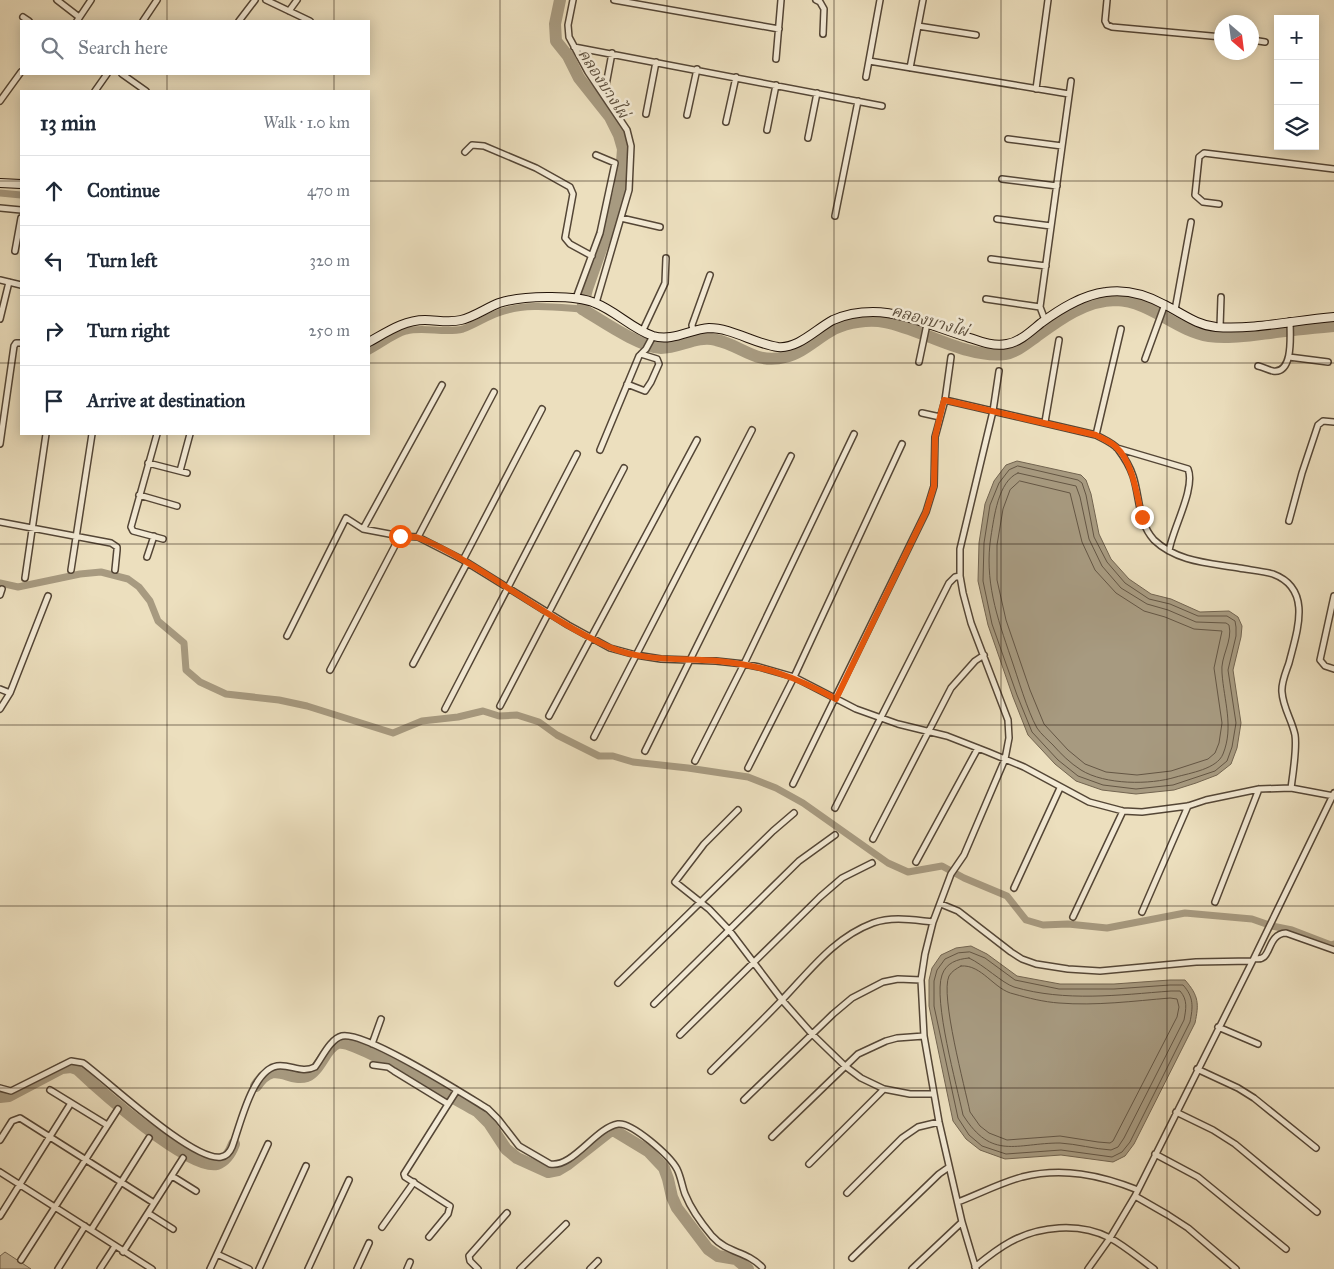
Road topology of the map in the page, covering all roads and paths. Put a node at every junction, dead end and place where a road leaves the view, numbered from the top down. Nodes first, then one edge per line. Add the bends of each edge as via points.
1 (57, 0) edge
2 (91, 0) edge
3 (157, 0) edge
4 (255, 0) edge
5 (266, 0) edge
6 (297, 0) edge
7 (573, 0) edge
8 (614, 0) edge
9 (782, 0) edge
10 (816, 0) edge
11 (880, 0) edge
12 (923, 0) edge
13 (1048, 0) edge
14 (1107, 0) edge
15 (289, 11) junction
16 (23, 17) dead end
17 (78, 19) edge
18 (28, 20) edge
19 (143, 20) edge
20 (240, 20) edge
21 (308, 20) edge
22 (918, 26) junction
23 (779, 29) junction
24 (823, 34) dead end
25 (976, 35) dead end
26 (1214, 37) edge
27 (1259, 41) edge
28 (1265, 42) dead end
29 (574, 47) junction
30 (612, 53) junction
31 (776, 59) dead end
32 (869, 61) junction
33 (656, 62) junction
34 (910, 68) junction
35 (697, 70) junction
36 (20, 73) edge
37 (106, 75) edge
38 (123, 75) edge
39 (736, 77) junction
40 (866, 77) dead end
41 (1071, 81) dead end
42 (606, 85) dead end
43 (776, 85) junction
44 (1036, 89) junction
45 (96, 90) edge
46 (145, 90) edge
47 (817, 93) junction
48 (1069, 94) junction
49 (0, 101) edge
50 (858, 101) junction
51 (882, 106) dead end
52 (646, 114) dead end
53 (687, 115) dead end
54 (726, 122) dead end
55 (767, 130) dead end
56 (808, 138) dead end
57 (1008, 139) dead end
58 (1062, 146) junction
59 (465, 152) dead end
60 (596, 155) dead end
61 (1334, 168) edge
62 (1002, 179) dead end
63 (0, 183) edge
64 (20, 184) edge
65 (1057, 186) junction
66 (1219, 204) dead end
67 (0, 208) edge
68 (20, 210) edge
69 (835, 216) dead end
70 (621, 218) junction
71 (997, 219) dead end
72 (1192, 222) dead end
73 (20, 224) edge
74 (1051, 226) junction
75 (660, 227) dead end
76 (15, 251) dead end
77 (592, 256) junction
78 (666, 258) dead end
79 (991, 259) dead end
80 (1046, 266) junction
81 (710, 275) dead end
82 (0, 280) edge
83 (9, 282) junction
84 (20, 285) edge
85 (1220, 297) dead end
86 (578, 298) junction
87 (986, 299) dead end
88 (593, 302) junction
89 (1040, 306) junction
90 (1164, 306) junction
91 (1175, 310) junction
92 (1334, 317) edge
93 (0, 319) edge
94 (1045, 320) junction
95 (1290, 323) junction
96 (926, 326) junction
97 (1220, 327) junction
98 (1121, 329) dead end
99 (642, 330) junction
100 (693, 331) junction
101 (652, 340) junction
102 (1059, 340) dead end
103 (370, 341) edge
104 (20, 343) edge
105 (641, 354) junction
106 (951, 357) dead end
107 (1289, 357) junction
108 (1145, 359) dead end
109 (919, 362) dead end
110 (1328, 362) dead end
111 (1258, 366) dead end
112 (999, 371) dead end
113 (442, 384) dead end
114 (627, 384) junction
115 (494, 392) dead end
116 (944, 400) junction
117 (542, 409) dead end
118 (993, 411) junction
119 (922, 413) dead end
120 (940, 417) junction
121 (1045, 422) junction
122 (1334, 422) edge
123 (752, 430) dead end
124 (854, 434) dead end
125 (46, 435) edge
126 (92, 435) edge
127 (157, 435) edge
128 (190, 435) edge
129 (1096, 435) junction
130 (697, 440) dead end
131 (0, 444) edge
132 (902, 444) dead end
133 (1117, 448) junction
134 (600, 450) dead end
135 (577, 454) dead end
136 (791, 456) dead end
137 (148, 463) junction
138 (624, 468) dead end
139 (180, 472) junction
140 (187, 473) dead end
141 (139, 495) junction
142 (178, 506) dead end
143 (1289, 521) dead end
144 (0, 522) edge
145 (32, 528) junction
146 (363, 529) junction
147 (76, 536) junction
148 (154, 536) junction
149 (400, 536) junction
150 (418, 538) junction
151 (163, 539) dead end
152 (1169, 551) junction
153 (146, 557) dead end
154 (465, 561) junction
155 (71, 570) dead end
156 (115, 570) dead end
157 (960, 576) junction
158 (25, 578) dead end
159 (2, 588) dead end
160 (508, 588) junction
161 (0, 595) edge
162 (48, 596) dead end
163 (1334, 596) edge
164 (548, 613) junction
165 (287, 636) dead end
166 (591, 638) junction
167 (636, 655) junction
168 (984, 655) junction
169 (690, 660) junction
170 (413, 664) dead end
171 (744, 664) junction
172 (1334, 669) edge
173 (330, 670) dead end
174 (794, 677) junction
175 (0, 689) edge
176 (10, 693) junction
177 (836, 699) junction
178 (500, 706) dead end
179 (0, 709) edge
180 (445, 709) dead end
181 (549, 716) dead end
182 (881, 718) junction
183 (929, 731) junction
184 (594, 737) dead end
185 (978, 748) junction
186 (645, 751) dead end
187 (1005, 759) junction
188 (695, 762) dead end
189 (748, 768) dead end
190 (793, 784) dead end
191 (1060, 788) junction
192 (1291, 788) junction
193 (1260, 789) junction
194 (1334, 795) edge
195 (1188, 806) junction
196 (835, 808) dead end
197 (738, 810) dead end
198 (1123, 811) junction
199 (794, 813) dead end
200 (834, 835) dead end
201 (873, 839) dead end
202 (916, 862) dead end
203 (872, 863) dead end
204 (1014, 888) dead end
205 (700, 902) junction
206 (1215, 902) dead end
207 (941, 904) junction
208 (1142, 912) dead end
209 (1073, 917) dead end
210 (933, 922) junction
211 (729, 930) junction
212 (1334, 950) edge
213 (1253, 960) junction
214 (753, 963) junction
215 (921, 980) junction
216 (618, 983) dead end
217 (782, 1000) junction
218 (654, 1004) dead end
219 (381, 1020) dead end
220 (1218, 1027) junction
221 (812, 1034) junction
222 (680, 1035) dead end
223 (924, 1036) junction
224 (372, 1044) junction
225 (1258, 1044) dead end
226 (373, 1065) dead end
227 (845, 1066) junction
228 (1197, 1068) junction
229 (711, 1071) dead end
230 (0, 1088) edge
231 (884, 1089) junction
232 (50, 1090) dead end
233 (456, 1092) junction
234 (934, 1094) junction
235 (744, 1100) dead end
236 (71, 1103) junction
237 (449, 1103) junction
238 (118, 1109) dead end
239 (1176, 1112) junction
240 (938, 1122) junction
241 (107, 1125) junction
242 (50, 1137) junction
243 (772, 1137) dead end
244 (150, 1138) dead end
245 (0, 1140) edge
246 (268, 1144) dead end
247 (1316, 1148) dead end
248 (1155, 1154) junction
249 (183, 1158) dead end
250 (86, 1160) junction
251 (810, 1164) dead end
252 (306, 1166) dead end
253 (949, 1167) junction
254 (0, 1172) edge
255 (172, 1176) junction
256 (349, 1180) dead end
257 (414, 1182) junction
258 (121, 1183) junction
259 (20, 1185) junction
260 (1138, 1190) junction
261 (196, 1191) dead end
262 (848, 1193) dead end
263 (1134, 1196) junction
264 (958, 1202) junction
265 (154, 1203) junction
266 (54, 1207) junction
267 (148, 1212) junction
268 (1317, 1212) dead end
269 (507, 1214) dead end
270 (0, 1216) edge
271 (962, 1222) junction
272 (566, 1224) dead end
273 (84, 1226) junction
274 (382, 1227) dead end
275 (172, 1229) dead end
276 (91, 1230) junction
277 (429, 1237) dead end
278 (1110, 1238) junction
279 (369, 1243) dead end
280 (115, 1246) junction
281 (1286, 1249) dead end
282 (123, 1252) junction
283 (217, 1254) junction
284 (852, 1258) dead end
285 (21, 1260) dead end
286 (410, 1262) dead end
287 (598, 1262) dead end
288 (762, 1267) dead end
289 (975, 1268) edge
290 (58, 1269) edge
291 (100, 1269) edge
292 (152, 1269) edge
293 (210, 1269) edge
294 (249, 1269) edge
295 (259, 1269) edge
296 (308, 1269) edge
297 (356, 1269) edge
298 (407, 1269) edge
299 (478, 1269) edge
300 (520, 1269) edge
301 (590, 1269) edge
302 (912, 1269) edge
303 (1088, 1269) edge
304 (1154, 1269) edge
305 (1236, 1269) edge

1 - 17 street
2 - 17 street
3 - 19 street
4 - 20 street
5 - 15 street
6 - 15 street
7 - 29 street via 568,25
8 - 23 street
9 - 23 street
10 - 24 street via 824,8
11 - 32 street
12 - 22 street
13 - 44 street
14 - 26 street via 1105,21 1112,27
15 - 21 street
16 - 18 street
22 - 25 street
22 - 34 street
23 - 31 street
27 - 28 street
29 - 30 street
29 - 70 street via 627,130 631,146 629,190
30 - 33 street
30 - 42 street
32 - 34 street
32 - 40 street
33 - 35 street
33 - 52 street
34 - 44 street
35 - 39 street
35 - 53 street
36 - 49 street
37 - 45 street
38 - 46 street
39 - 43 street
39 - 54 street
41 - 48 street
43 - 47 street
43 - 55 street
44 - 48 street
47 - 50 street
47 - 56 street
48 - 58 street
50 - 51 street
50 - 69 street
57 - 58 street
58 - 65 street
59 - 77 street via 472,145 484,146 570,186 573,194 565,238
60 - 77 street via 615,163
61 - 66 street via 1204,153 1199,157 1195,195 1203,202
62 - 65 street
63 - 64 street
65 - 74 street
67 - 68 street
70 - 75 street
70 - 88 street
71 - 74 street
72 - 91 street
73 - 76 street
74 - 80 street
77 - 86 street
78 - 99 street via 665,283
79 - 80 street
80 - 89 street
81 - 100 street via 692,325
82 - 83 street
83 - 84 street
83 - 93 street
85 - 97 street
86 - 88 street
86 - 103 street via 514,299 464,320 406,322
87 - 89 street
88 - 99 street
89 - 94 street
90 - 91 street
90 - 94 street via 1142,295 1104,292 1083,298
90 - 108 street
91 - 97 street via 1195,322
92 - 95 street
94 - 96 street via 1020,339 995,345
95 - 97 street
95 - 107 street
96 - 100 street via 890,313 851,314 833,320 800,341 780,347 709,328
96 - 109 street
98 - 129 street
99 - 101 street
100 - 101 street
101 - 105 street
102 - 121 street
104 - 131 street via 14,346
105 - 114 street
105 - 114 street via 657,360 659,364 651,382 644,391
106 - 116 street
107 - 110 street
107 - 111 street via 1281,370
112 - 118 street
113 - 146 street
114 - 134 street
115 - 150 street
116 - 118 street
116 - 120 street
117 - 154 street
118 - 121 street
118 - 157 street via 960,549
119 - 120 street
120 - 177 street via 935,437 934,486 926,512
121 - 129 street
122 - 143 street via 1323,421 1318,425
123 - 167 street
124 - 171 street
125 - 145 street
126 - 147 street
127 - 137 street
128 - 139 street
129 - 133 street
130 - 166 street
132 - 174 street
133 - 152 street via 1132,476 1146,529
133 - 152 street via 1188,469 1187,494
135 - 160 street
136 - 169 street
137 - 139 street
137 - 141 street
138 - 164 street
139 - 140 street
141 - 142 street
141 - 148 street via 131,529
144 - 145 street
145 - 147 street
145 - 158 street
146 - 149 street
146 - 165 street via 346,518
147 - 155 street
147 - 156 street via 112,543 117,547
148 - 151 street
148 - 153 street
149 - 150 street
149 - 173 street
150 - 154 street
152 - 192 street via 1187,559 1272,574 1287,582 1296,592 1300,605 1282,690 1283,705 1296,737
154 - 160 street
154 - 170 street
157 - 168 street via 971,623
157 - 182 street via 949,582
159 - 161 street
160 - 164 street
160 - 180 street
162 - 176 street
163 - 172 street via 1320,660
164 - 166 street
164 - 178 street
166 - 167 street via 610,648
166 - 181 street
167 - 169 street
167 - 184 street
168 - 183 street via 975,660 951,688
168 - 187 street via 1008,720
169 - 171 street
169 - 186 street
171 - 174 street
171 - 188 street
174 - 177 street
174 - 189 street
175 - 176 street
176 - 179 street
177 - 182 street
177 - 190 street
182 - 183 street
182 - 196 street
183 - 185 street
183 - 201 street
185 - 187 street
185 - 202 street
187 - 191 street
187 - 207 street via 964,855 951,874
191 - 198 street via 1089,802
191 - 204 street
192 - 193 street
192 - 194 street
193 - 195 street
193 - 206 street
194 - 213 street
195 - 198 street
195 - 208 street
197 - 205 street via 704,844 675,882
198 - 209 street
199 - 205 street
200 - 211 street via 799,860
203 - 214 street via 842,878
205 - 211 street
205 - 216 street
207 - 210 street
207 - 213 street via 958,911 1011,952 1036,964 1100,971
210 - 215 street
210 - 217 street via 900,918 874,923 850,935 827,951
211 - 214 street
211 - 218 street
212 - 213 street via 1286,932 1277,936 1264,958
213 - 220 street
214 - 217 street
214 - 222 street
215 - 221 street via 898,979 864,991
215 - 223 street
217 - 221 street
217 - 229 street
219 - 224 street
220 - 225 street
220 - 228 street
221 - 227 street
221 - 235 street
223 - 227 street via 886,1041 858,1054
223 - 234 street
224 - 230 street via 344,1036 336,1039 315,1067 269,1068 251,1094 229,1153 222,1157 193,1147 158,1125 83,1063 71,1061 11,1091
224 - 233 street
226 - 237 street via 394,1070
227 - 231 street
227 - 243 street
228 - 239 street
228 - 247 street via 1254,1098
231 - 234 street
231 - 251 street
232 - 236 street
233 - 237 street
233 - 288 street via 495,1115 519,1146 550,1164 565,1161 611,1126 624,1124 672,1162 690,1205 715,1239 730,1251 753,1258
234 - 240 street
236 - 241 street
236 - 242 street
237 - 257 street via 405,1171 406,1177
238 - 241 street
239 - 248 street
239 - 268 street via 1235,1144
240 - 253 street
240 - 262 street via 918,1127 902,1138
241 - 250 street
242 - 245 street via 17,1118
242 - 250 street
242 - 259 street
244 - 258 street
246 - 283 street
248 - 260 street
248 - 281 street via 1198,1176
249 - 255 street
250 - 258 street
250 - 266 street
252 - 295 street
253 - 264 street
253 - 284 street
254 - 259 street
255 - 261 street
255 - 265 street
256 - 296 street
257 - 274 street
257 - 277 street via 450,1206 448,1214
258 - 265 street
258 - 276 street
259 - 266 street
259 - 270 street
260 - 263 street
260 - 264 street via 1102,1177 1046,1172 1020,1178
263 - 278 street
263 - 305 street via 1188,1228
264 - 271 street
265 - 267 street
266 - 273 street
266 - 285 street
267 - 275 street
267 - 282 street
269 - 299 street via 469,1256
271 - 289 street
271 - 302 street
272 - 300 street
273 - 276 street
273 - 290 street
276 - 280 street
278 - 289 street via 1086,1230 1056,1228 1034,1232 1010,1242
278 - 303 street
278 - 304 street
279 - 297 street
280 - 282 street
280 - 291 street
282 - 292 street
283 - 293 street
283 - 294 street
286 - 298 street
287 - 301 street

